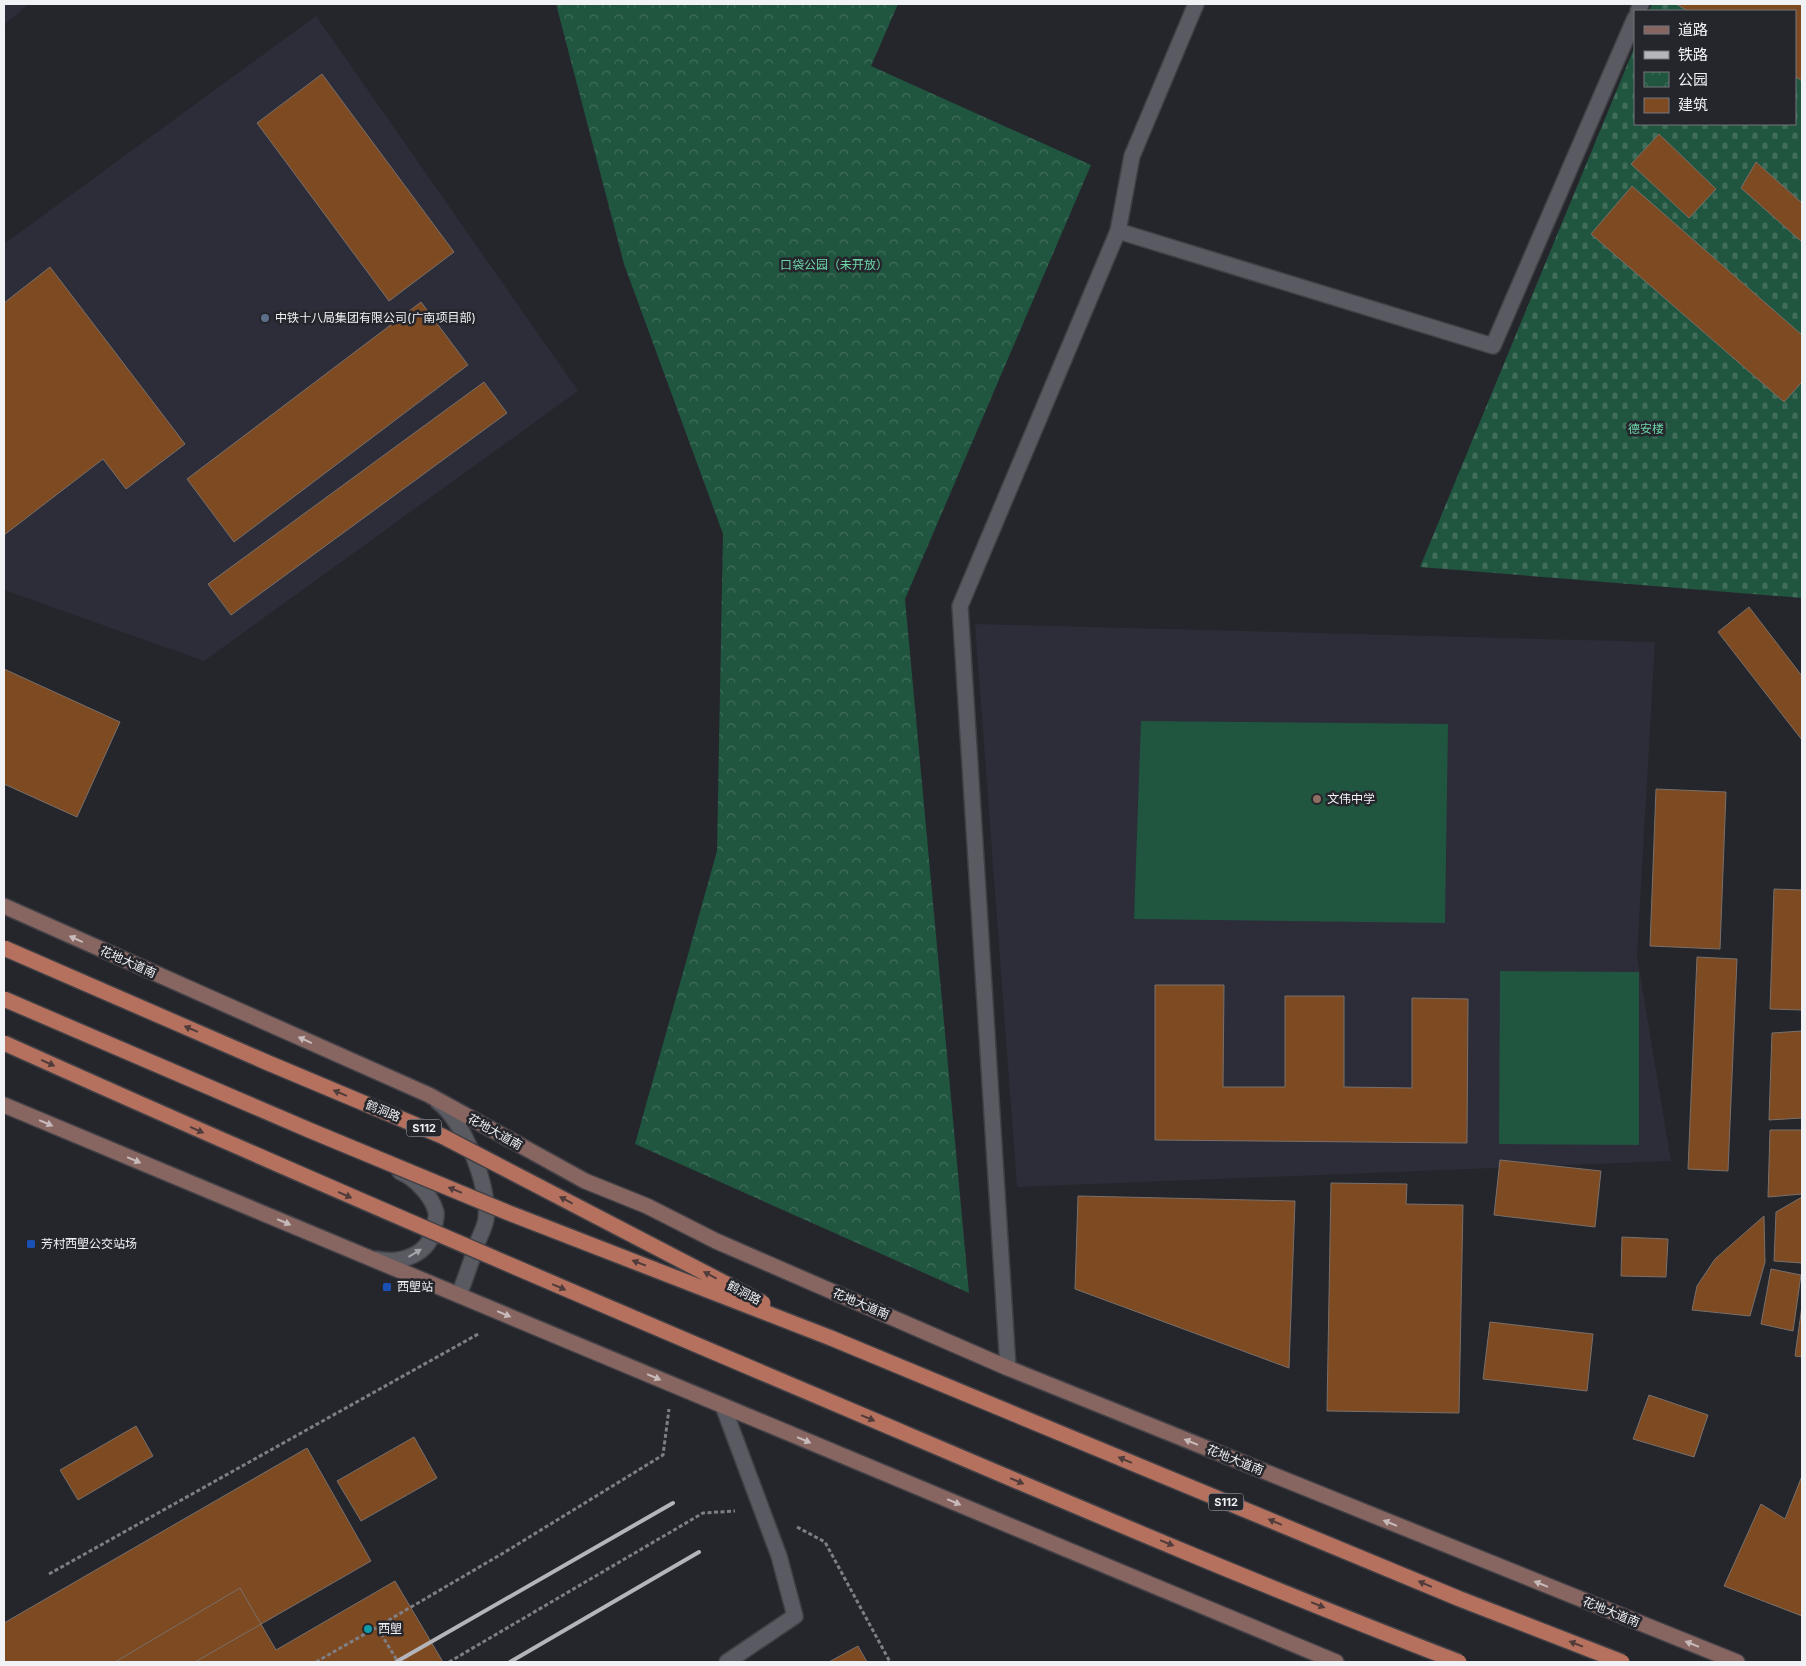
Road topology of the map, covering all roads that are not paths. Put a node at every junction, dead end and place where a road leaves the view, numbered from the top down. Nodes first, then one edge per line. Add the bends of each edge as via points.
1 (1196, 4) edge
2 (1634, 20) edge
3 (1118, 231) junction
4 (4, 906) edge
5 (4, 948) edge
6 (4, 998) edge
7 (4, 1044) edge
8 (429, 1096) junction
9 (4, 1105) edge
10 (368, 1258) junction
11 (459, 1295) junction
12 (831, 1338) junction
13 (1008, 1368) junction
14 (723, 1406) junction
15 (727, 1662) edge
16 (1336, 1662) edge
17 (1459, 1662) edge
18 (1622, 1662) edge
19 (1737, 1662) edge

1 - 3 street via 1132,156
2 - 3 street via 1493,346
3 - 13 street via 960,606
8 -> 4 main road, 花地大道南
12 -> 5 main road, 鹤洞路 / S112, bridge via 442,1136
10 -> 6 street via 401,1261 417,1253 428,1243 433,1232 436,1213 430,1200 404,1173
12 -> 6 main road, bridge via 309,1130
7 -> 17 main road, bridge via 539,1279 1086,1510
8 - 11 street via 443,1105 455,1121 480,1171 485,1196 486,1220
8 - 13 main road, 花地大道南 via 584,1181 647,1206 716,1241
9 -> 10 main road
10 - 11 main road
11 -> 14 main road
18 -> 12 main road, S112, bridge via 1451,1595
19 -> 13 main road, 花地大道南
14 - 15 street via 779,1556 795,1616
14 -> 16 main road

